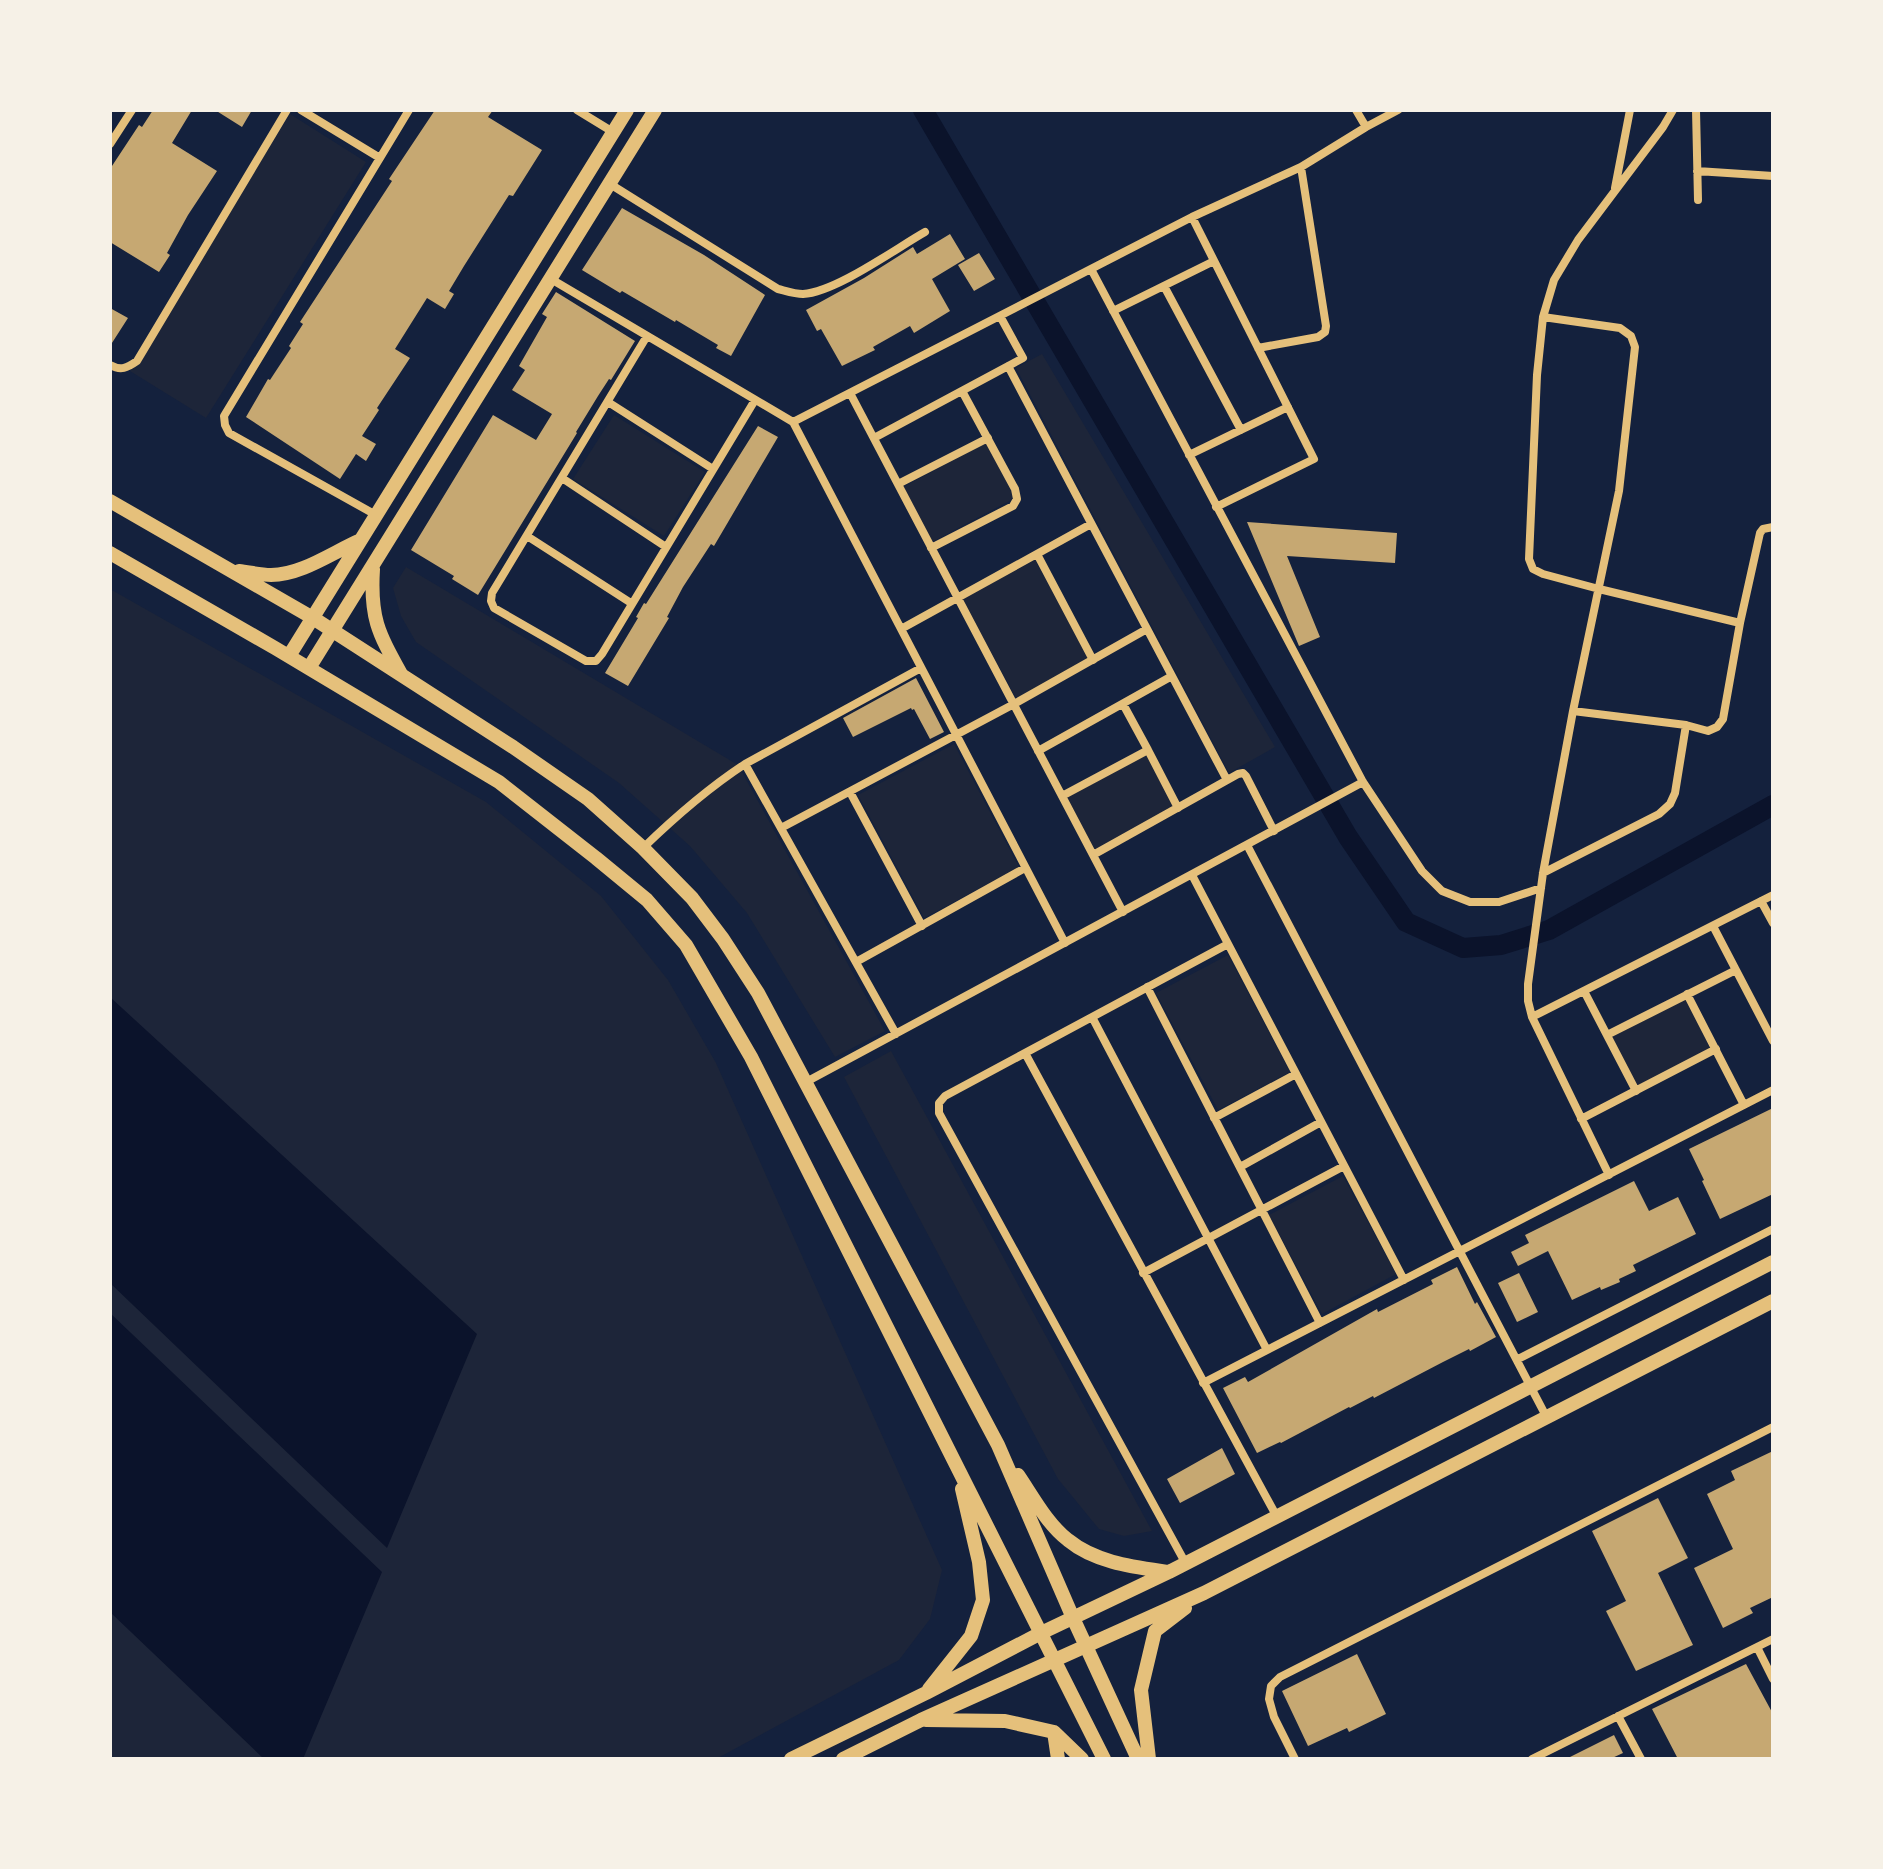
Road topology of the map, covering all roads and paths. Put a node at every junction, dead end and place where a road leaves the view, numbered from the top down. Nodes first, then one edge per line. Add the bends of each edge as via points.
1 (132, 110) edge
2 (287, 110) edge
3 (301, 110) edge
4 (409, 110) edge
5 (577, 110) edge
6 (627, 110) edge
7 (655, 110) edge
8 (1356, 110) edge
9 (1398, 110) edge
10 (1630, 110) edge
11 (1673, 110) edge
12 (1696, 110) edge
13 (1366, 127) junction
14 (613, 132) junction
15 (110, 144) edge
16 (380, 158) junction
17 (1301, 167) junction
18 (1697, 171) junction
19 (1773, 176) edge
20 (610, 184) junction
21 (1615, 190) junction
22 (1698, 200) dead end
23 (1192, 217) junction
24 (925, 232) dead end
25 (1214, 261) junction
26 (1091, 269) junction
27 (551, 279) junction
28 (1164, 286) junction
29 (1113, 311) junction
30 (1000, 316) junction
31 (1543, 317) junction
32 (647, 336) junction
33 (1258, 348) junction
34 (110, 365) edge
35 (1008, 366) junction
36 (962, 391) junction
37 (850, 393) junction
38 (755, 400) junction
39 (608, 402) junction
40 (1288, 407) junction
41 (793, 422) junction
42 (1241, 430) junction
43 (874, 438) junction
44 (988, 438) junction
45 (1189, 455) junction
46 (713, 469) junction
47 (562, 478) junction
48 (898, 484) junction
49 (110, 501) edge
50 (1216, 507) junction
51 (376, 515) junction
52 (1091, 524) junction
53 (1773, 527) edge
54 (527, 536) junction
55 (361, 540) junction
56 (666, 547) junction
57 (931, 548) junction
58 (110, 553) edge
59 (1037, 554) junction
60 (373, 565) junction
61 (230, 570) junction
62 (1599, 589) junction
63 (958, 598) junction
64 (631, 603) junction
65 (313, 618) junction
66 (1740, 623) junction
67 (901, 629) junction
68 (1147, 629) junction
69 (333, 631) junction
70 (289, 656) junction
71 (1093, 660) junction
72 (309, 668) junction
73 (921, 668) junction
74 (402, 675) junction
75 (1172, 676) junction
76 (1014, 704) junction
77 (1123, 704) junction
78 (1573, 711) junction
79 (1686, 725) junction
80 (956, 735) junction
81 (1148, 750) junction
82 (1038, 751) junction
83 (745, 764) junction
84 (1227, 780) junction
85 (1363, 782) junction
86 (850, 792) junction
87 (1062, 796) junction
88 (1178, 808) junction
89 (781, 828) junction
90 (1274, 831) junction
91 (1247, 845) junction
92 (643, 848) junction
93 (1093, 855) junction
94 (1025, 868) junction
95 (1543, 873) junction
96 (1192, 875) junction
97 (1541, 888) junction
98 (1773, 895) edge
99 (1761, 901) junction
100 (1123, 912) junction
101 (1773, 923) edge
102 (922, 926) junction
103 (1713, 926) junction
104 (1065, 943) junction
105 (1228, 944) junction
106 (856, 962) junction
107 (1736, 970) junction
108 (1147, 987) junction
109 (1584, 991) junction
110 (1687, 994) junction
111 (1092, 1017) junction
112 (1532, 1017) junction
113 (1773, 1019) edge
114 (1764, 1024) junction
115 (896, 1034) junction
116 (1607, 1035) junction
117 (1773, 1041) edge
118 (1716, 1049) junction
119 (1025, 1053) junction
120 (1296, 1074) junction
121 (806, 1082) junction
122 (1773, 1090) edge
123 (1636, 1091) junction
124 (1744, 1105) junction
125 (1214, 1118) junction
126 (1581, 1119) junction
127 (1321, 1122) junction
128 (1344, 1166) junction
129 (1240, 1167) junction
130 (1609, 1175) junction
131 (1262, 1210) junction
132 (1773, 1229) edge
133 (1209, 1238) junction
134 (1461, 1251) junction
135 (1773, 1262) edge
136 (1143, 1273) junction
137 (1404, 1280) junction
138 (1773, 1301) edge
139 (1320, 1323) junction
140 (1267, 1350) junction
141 (1518, 1359) junction
142 (1203, 1383) junction
143 (1531, 1387) junction
144 (1547, 1418) junction
145 (1773, 1427) edge
146 (998, 1445) junction
147 (956, 1464) junction
148 (1277, 1517) junction
149 (1186, 1564) junction
150 (1169, 1572) junction
151 (1204, 1593) junction
152 (1073, 1618) junction
153 (1041, 1633) junction
154 (1773, 1639) edge
155 (1086, 1647) junction
156 (1757, 1647) junction
157 (1054, 1661) junction
158 (1773, 1679) edge
159 (926, 1693) junction
160 (1618, 1716) junction
161 (921, 1720) junction
162 (1054, 1732) junction
163 (1147, 1758) edge
164 (791, 1759) edge
165 (843, 1759) edge
166 (1058, 1759) edge
167 (1082, 1759) edge
168 (1104, 1759) edge
169 (1295, 1759) edge
170 (1532, 1759) edge
171 (1641, 1759) edge

1 - 15 street
2 - 34 street via 137,361 127,368
3 - 16 street
4 - 16 street
5 - 14 street
6 - 14 street
7 - 20 street
8 - 13 street
9 - 13 street
10 - 21 street
11 - 21 street
12 - 18 street
13 - 17 street
14 - 51 street
16 - 51 street via 224,416 229,433
17 - 23 street
17 - 33 street via 1325,332
18 - 19 street
18 - 22 street
20 - 24 street via 778,289 800,294 837,284
20 - 27 street
21 - 31 street via 1554,280
23 - 25 street
23 - 26 street
25 - 28 street
25 - 33 street
26 - 29 street
26 - 30 street
27 - 32 street
27 - 60 street
28 - 29 street
28 - 42 street
29 - 45 street
30 - 35 street via 1023,358
30 - 37 street
31 - 62 street via 1529,559 1543,574
31 - 62 street via 1620,328 1635,347 1619,491
32 - 38 street
32 - 39 street
33 - 40 street
35 - 36 street
35 - 52 street
36 - 43 street
36 - 44 street
37 - 41 street
37 - 43 street
38 - 41 street
38 - 46 street
39 - 46 street
39 - 47 street
40 - 42 street
40 - 50 street via 1314,459
41 - 67 street
42 - 45 street
43 - 48 street
44 - 48 street
44 - 57 street via 1017,499 1013,506
45 - 50 street
46 - 56 street
47 - 54 street
47 - 56 street
48 - 57 street
49 - 61 street
50 - 85 street
51 - 55 street
52 - 59 street
52 - 68 street
53 - 66 street via 1760,533
54 - 64 street
54 - 64 street via 492,593 494,608 586,661 596,661
55 - 61 street via 309,566 273,575
55 - 65 street
56 - 64 street
57 - 63 street
58 - 70 street
59 - 63 street
59 - 71 street
60 - 69 street
60 - 74 street via 374,618
61 - 65 street
62 - 66 street
62 - 78 street
63 - 67 street
63 - 76 street
65 - 69 street
65 - 70 street
66 - 79 street via 1723,719 1708,731
67 - 73 street
68 - 71 street
68 - 75 street
69 - 72 street
69 - 74 street
70 - 72 street
71 - 76 street
72 - 147 street via 499,782 647,900 686,945 751,1057
73 - 80 street
73 - 83 street
74 - 92 street via 588,799
75 - 77 street
75 - 84 street
76 - 80 street
76 - 82 street
77 - 81 street
77 - 82 street
78 - 79 street
78 - 95 street
79 - 95 street via 1670,804
80 - 86 street
80 - 94 street
81 - 87 street
81 - 88 street
82 - 87 street
83 - 89 street
83 - 92 street via 710,787
84 - 88 street
84 - 90 street via 1246,776
85 - 90 street
85 - 97 street via 1422,871 1442,891 1470,902 1499,902
86 - 89 street
86 - 102 street
87 - 93 street
88 - 93 street
89 - 106 street
90 - 91 street
91 - 96 street
91 - 134 street
92 - 121 street via 723,939
93 - 100 street
94 - 102 street
94 - 104 street
95 - 97 street
96 - 100 street
96 - 105 street
97 - 112 street via 1528,984
98 - 99 street
99 - 101 street
99 - 103 street
100 - 104 street
102 - 106 street
103 - 107 street
103 - 109 street
104 - 115 street
105 - 108 street
105 - 120 street
106 - 115 street
107 - 110 street
107 - 114 street
108 - 111 street
108 - 125 street
109 - 112 street
109 - 116 street
110 - 116 street
110 - 118 street
111 - 119 street
111 - 133 street
112 - 126 street
113 - 114 street
114 - 117 street
115 - 121 street
116 - 123 street
118 - 123 street
118 - 124 street
119 - 136 street
119 - 149 street via 945,1096 939,1113
120 - 125 street
120 - 127 street
121 - 146 street
122 - 124 street
123 - 126 street
124 - 130 street
125 - 129 street
126 - 130 street
127 - 128 street
127 - 129 street
128 - 131 street
128 - 137 street
129 - 131 street
130 - 134 street
131 - 133 street
131 - 139 street
132 - 141 street
133 - 136 street
133 - 140 street
134 - 137 street
134 - 141 street
135 - 143 street
136 - 142 street
137 - 139 street
138 - 144 street
139 - 140 street
140 - 142 street
141 - 143 street
142 - 148 street
143 - 144 street
143 - 148 street
144 - 151 street
145 - 169 street via 1280,1677 1271,1686 1269,1699
146 - 150 street via 1068,1541 1098,1557
146 - 152 street
147 - 153 street
147 - 159 street via 983,1600 971,1636
148 - 149 street
149 - 150 street
150 - 152 street
151 - 155 street
151 - 163 street via 1155,1631 1141,1690
152 - 153 street
152 - 155 street
153 - 157 street
153 - 159 street
154 - 156 street
155 - 157 street
155 - 163 street
156 - 158 street
156 - 160 street
157 - 161 street
157 - 168 street
159 - 164 street
160 - 170 street
160 - 171 street
161 - 162 street via 1005,1721
161 - 165 street
162 - 166 street
162 - 167 street

